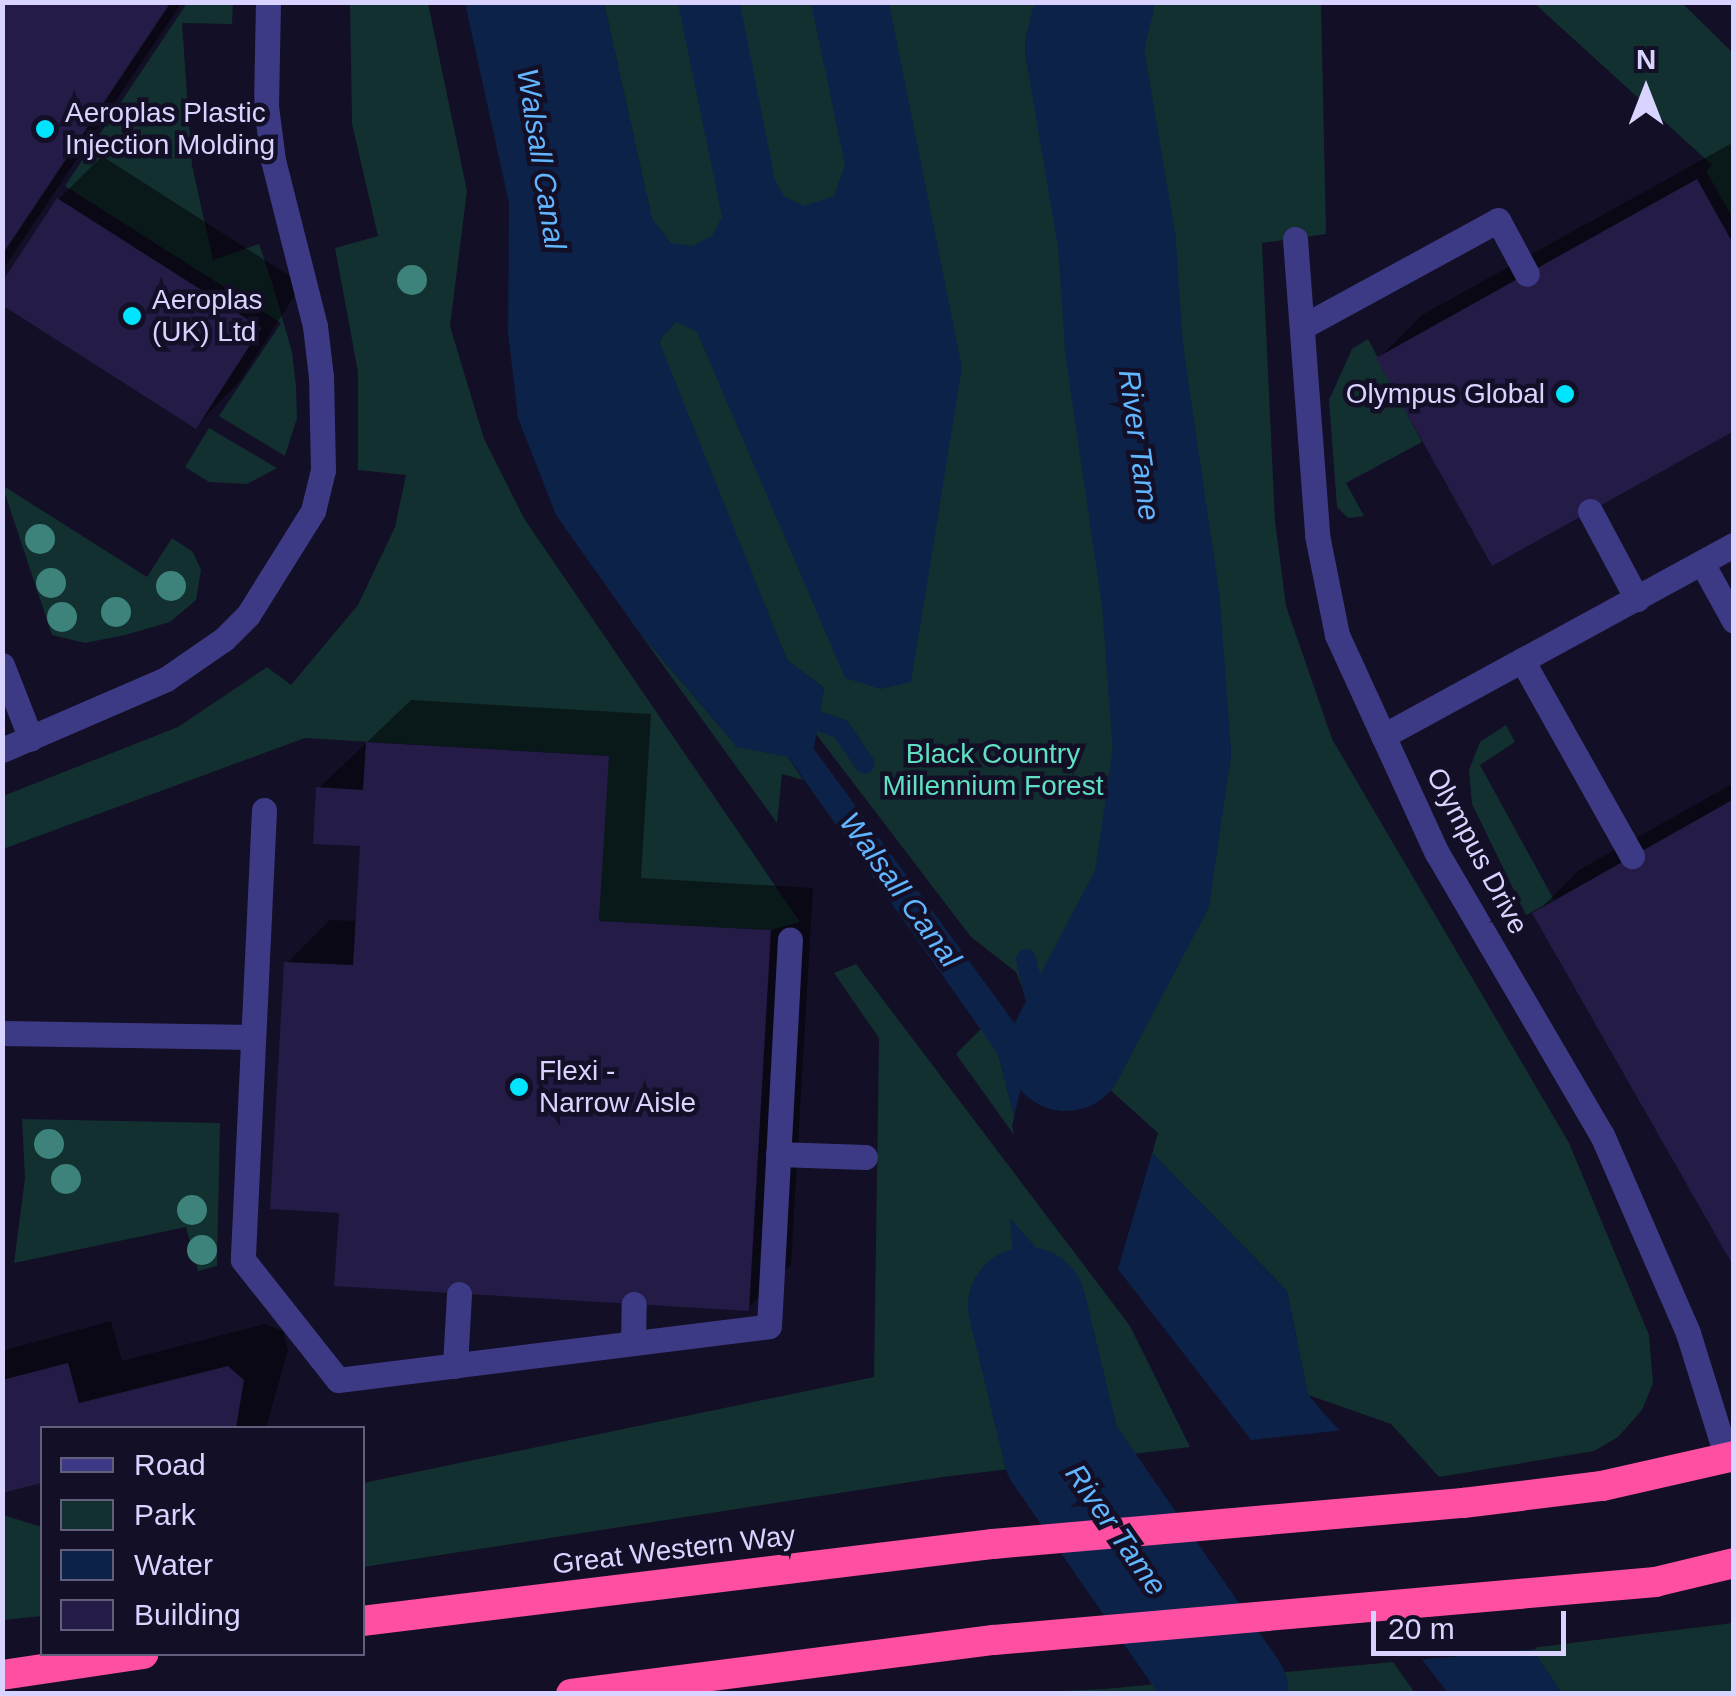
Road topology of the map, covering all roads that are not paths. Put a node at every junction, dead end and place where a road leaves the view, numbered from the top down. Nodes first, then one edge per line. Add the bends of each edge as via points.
1 (268, 2) edge
2 (1295, 239) dead end
3 (1527, 274) dead end
4 (1302, 327) junction
5 (1590, 511) dead end
6 (1734, 544) edge
7 (1702, 563) junction
8 (1637, 598) junction
9 (1734, 621) edge
10 (1522, 660) junction
11 (2, 665) edge
12 (1383, 736) junction
13 (31, 739) junction
14 (2, 750) edge
15 (264, 810) dead end
16 (1632, 856) dead end
17 (790, 940) dead end
18 (2, 1033) edge
19 (254, 1038) junction
20 (778, 1154) junction
21 (865, 1158) dead end
22 (458, 1294) dead end
23 (634, 1304) dead end
24 (632, 1344) junction
25 (454, 1366) junction
26 (1730, 1457) edge
27 (1734, 1563) edge
28 (365, 1621) edge
29 (130, 1656) edge
30 (2, 1674) edge
31 (571, 1694) edge

1 - 13 street via 272,160 316,326 324,421 314,511 248,615 195,658 77,723
2 - 4 street, Olympus Drive
3 - 4 street via 1498,220
4 - 12 street, Olympus Drive via 1318,535 1336,635
5 - 8 street
6 - 7 street
7 - 8 street
7 - 9 street
8 - 10 street
10 - 12 street
10 - 16 street
11 - 13 street
12 - 26 street, Olympus Drive via 1438,852 1602,1135 1688,1332
13 - 14 street
15 - 19 street
17 - 20 street
18 - 19 street
19 - 25 street via 243,1260 338,1380
20 - 21 street
20 - 24 street via 769,1326
22 - 25 street
23 - 24 street
24 - 25 street
26 - 28 highway, Great Western Way via 1602,1486 1463,1503 993,1544
27 - 31 highway via 1655,1582 994,1640
29 - 30 highway

